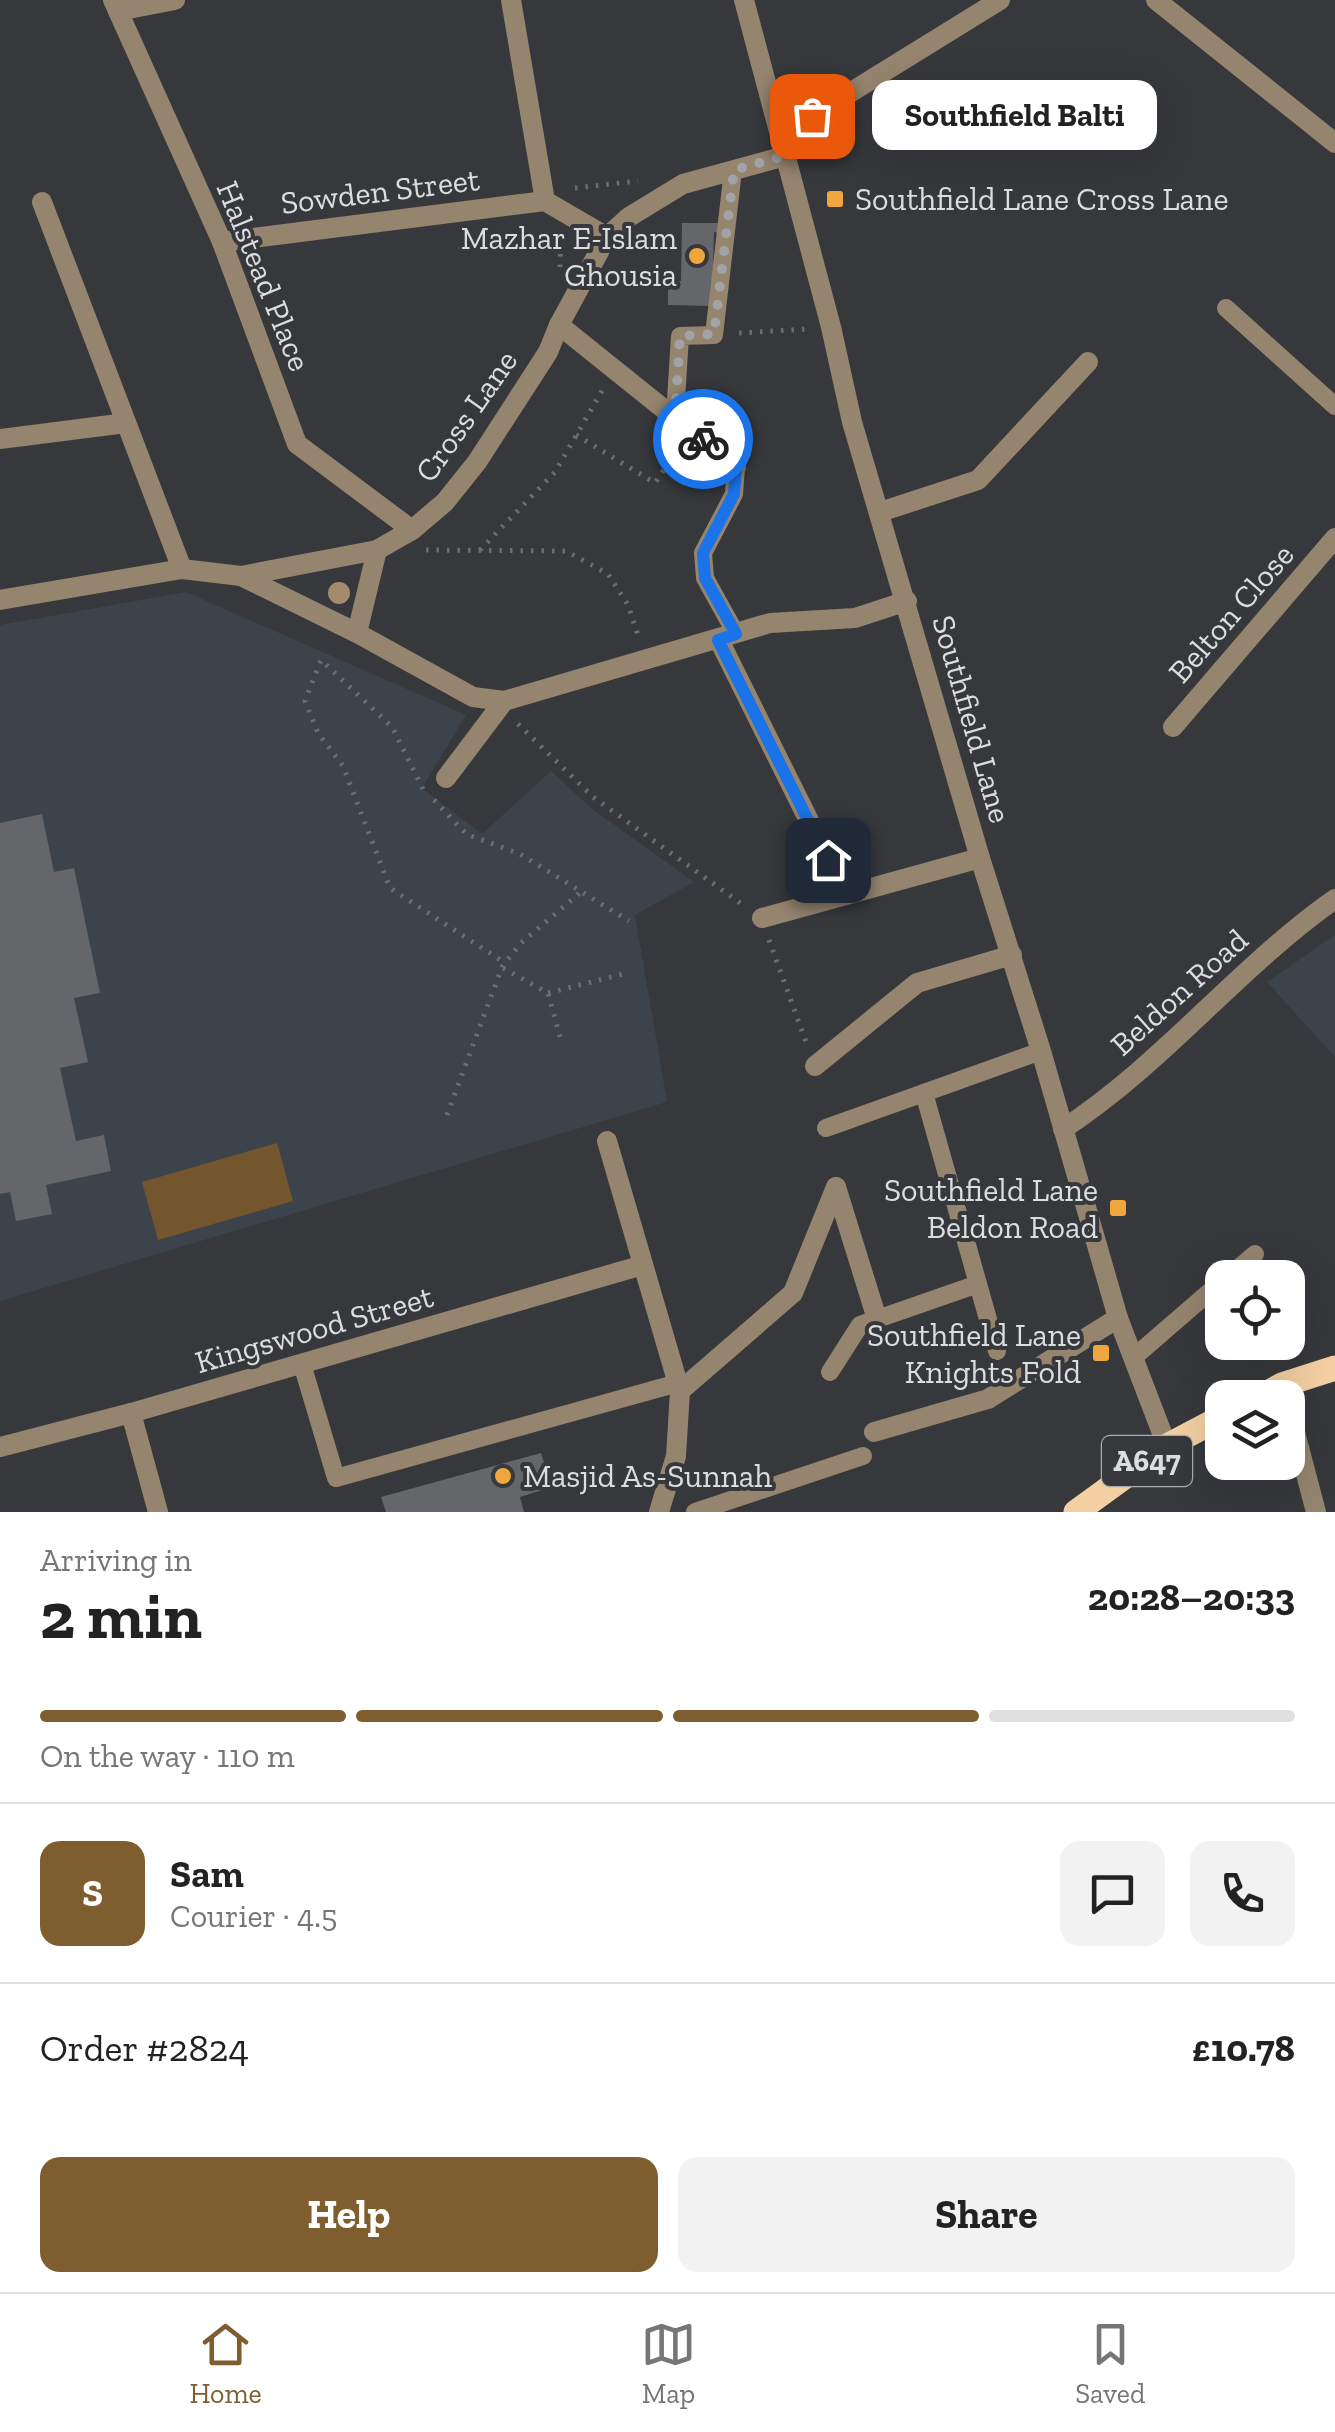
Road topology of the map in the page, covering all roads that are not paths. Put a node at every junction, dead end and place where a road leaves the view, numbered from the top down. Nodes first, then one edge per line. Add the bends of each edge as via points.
1 (175, 0) edge
2 (510, 0) edge
3 (744, 0) edge
4 (1000, 0) edge
5 (1156, 0) edge
6 (115, 6) edge
7 (1335, 144) edge
8 (783, 146) junction
9 (734, 170) junction
10 (545, 201) junction
11 (42, 202) dead end
12 (607, 237) junction
13 (222, 242) junction
14 (1226, 308) dead end
15 (558, 325) junction
16 (1088, 362) dead end
17 (1335, 406) edge
18 (126, 423) junction
19 (683, 423) junction
20 (0, 439) edge
21 (736, 467) joint
22 (880, 512) junction
23 (412, 530) junction
24 (1335, 538) edge
25 (377, 550) junction
26 (182, 568) junction
27 (242, 576) junction
28 (0, 600) edge
29 (907, 601) junction
30 (356, 633) junction
31 (728, 637) junction
32 (504, 702) junction
33 (1173, 727) dead end
34 (446, 778) dead end
35 (980, 858) junction
36 (845, 893) junction
37 (1335, 899) edge
38 (762, 918) road end
39 (1012, 955) junction
40 (1042, 1051) junction
41 (815, 1066) road end
42 (924, 1093) junction
43 (826, 1128) dead end
44 (1064, 1128) junction
45 (607, 1141) dead end
46 (1255, 1254) dead end
47 (1248, 1260) edge
48 (644, 1265) junction
49 (978, 1284) junction
50 (1205, 1296) edge
51 (876, 1318) junction
52 (1118, 1318) junction
53 (997, 1352) dead end
54 (1133, 1358) junction
55 (302, 1364) junction
56 (1335, 1368) edge
57 (830, 1372) dead end
58 (1305, 1385) edge
59 (679, 1387) junction
60 (132, 1413) junction
61 (1205, 1425) edge
62 (874, 1432) dead end
63 (0, 1446) edge
64 (1167, 1446) junction
65 (863, 1456) dead end
66 (1305, 1471) edge
67 (158, 1512) edge
68 (659, 1512) edge
69 (694, 1512) edge
70 (1076, 1512) edge
71 (1316, 1512) edge

1 - 6 street
2 - 10 street
3 - 8 street, Southfield Lane
4 - 8 street, Cross Lane
5 - 7 street
6 - 13 street, Halstead Place
8 - 9 street, Cross Lane
8 - 22 street, Southfield Lane
9 - 12 street, Cross Lane via 682,184
9 - 19 lane via 714,334 680,336
10 - 12 street
10 - 13 street, Sowden Street
11 - 18 street
12 - 15 street, Cross Lane
13 - 23 street, Halstead Place via 297,444
14 - 17 lane
15 - 19 street
15 - 23 street, Cross Lane via 548,352 477,462 446,502
16 - 22 street via 978,480
18 - 20 street
18 - 26 street
19 - 21 street
21 - 31 lane via 734,494 703,553 705,578
22 - 29 street, Southfield Lane
23 - 25 street, Cross Lane
24 - 33 street, Belton Close
25 - 27 street, Cross Lane
25 - 30 street
26 - 27 street, Cross Lane
26 - 28 street, Cross Lane
27 - 30 street
29 - 31 street via 855,618 770,624
29 - 35 street, Southfield Lane
30 - 32 street via 473,697
31 - 32 street
31 - 36 street
32 - 34 street
35 - 36 street
35 - 39 street, Southfield Lane
36 - 38 street
37 - 44 street, Beldon Road via 1295,927 1102,1104
39 - 40 street, Southfield Lane
39 - 41 street via 917,983
40 - 42 lane
40 - 44 street, Southfield Lane
42 - 43 lane
42 - 49 lane
44 - 52 street, Southfield Lane
45 - 48 street
46 - 47 lane
48 - 55 street, Kingswood Street
48 - 59 street
49 - 51 lane
49 - 53 lane
50 - 54 lane
51 - 57 lane via 860,1325
51 - 59 street via 836,1187 794,1293
52 - 54 street, Southfield Lane
52 - 62 street via 988,1399
54 - 64 street, Southfield Lane
55 - 59 lane via 336,1478
55 - 60 street, Kingswood Street
56 - 58 main road
59 - 68 street via 676,1456
60 - 63 street, Kingswood Street
60 - 67 street
61 - 64 main road, A647
64 - 70 main road, A647
65 - 69 lane
66 - 71 street

